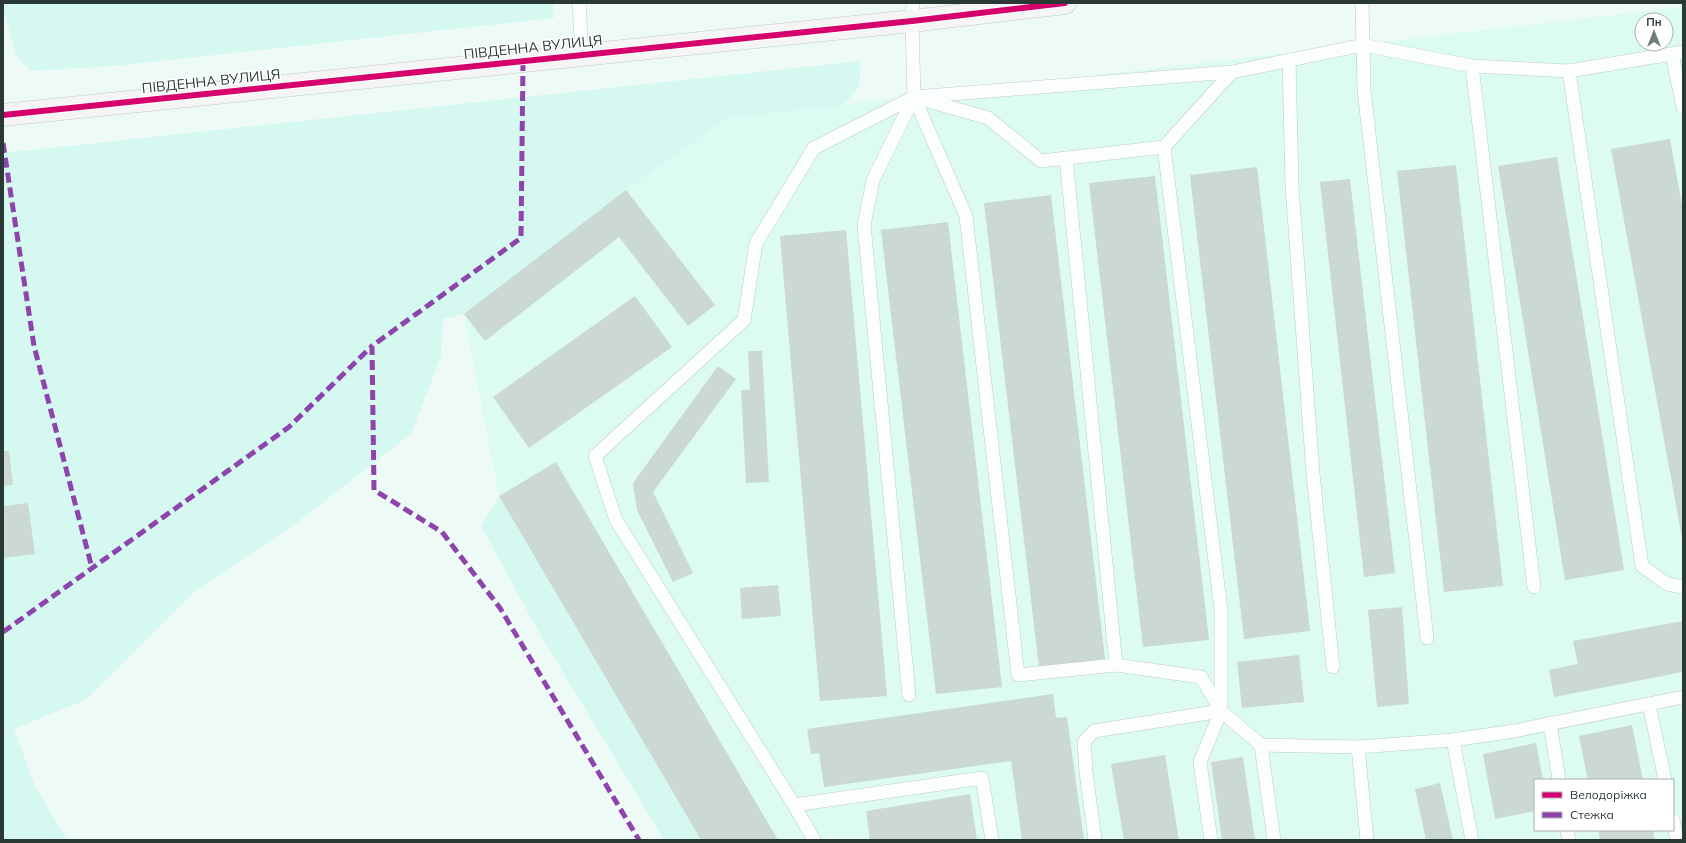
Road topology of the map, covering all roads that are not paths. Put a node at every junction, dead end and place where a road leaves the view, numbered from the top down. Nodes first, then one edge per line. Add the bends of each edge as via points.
1 (579, 3) edge
2 (1065, 3) edge
3 (1362, 3) edge
4 (912, 12) edge
5 (1363, 45) junction
6 (1677, 53) edge
7 (582, 54) junction
8 (1289, 60) junction
9 (1472, 66) junction
10 (1569, 71) junction
11 (1232, 72) junction
12 (914, 96) junction
13 (1683, 107) edge
14 (3, 115) edge
15 (1164, 147) junction
16 (1066, 158) junction
17 (1683, 587) edge
18 (1534, 588) dead end
19 (1426, 638) dead end
20 (1116, 665) junction
21 (1333, 667) dead end
22 (909, 695) dead end
23 (1683, 697) edge
24 (1649, 704) junction
25 (1221, 711) junction
26 (1550, 723) junction
27 (1453, 740) junction
28 (1261, 745) junction
29 (1358, 748) junction
30 (1559, 779) edge
31 (1665, 779) edge
32 (794, 805) junction
33 (1674, 825) edge
34 (814, 840) edge
35 (992, 840) edge
36 (1095, 840) edge
37 (1211, 840) edge
38 (1274, 840) edge
39 (1367, 840) edge
40 (1472, 840) edge
41 (1677, 840) edge

1 - 7 lane
2 - 4 street, ПІВДЕННА ВУЛИЦЯ
3 - 5 lane
4 - 7 street, ПІВДЕННА ВУЛИЦЯ
4 - 12 lane
5 - 8 lane
5 - 9 lane
5 - 19 lane via 1364,90
6 - 10 lane
6 - 13 lane
7 - 14 street, ПІВДЕННА ВУЛИЦЯ
8 - 11 lane
8 - 21 lane via 1292,186 1313,474
9 - 10 lane
9 - 18 lane
10 - 17 lane via 1642,566 1667,584
11 - 12 lane
11 - 15 lane
12 - 16 lane via 988,118 1041,161
12 - 20 lane via 966,216 1018,675
12 - 22 lane via 873,180 864,225
12 - 32 lane via 814,148 756,243 744,320 596,456 616,520
15 - 16 lane
15 - 25 lane via 1220,610
16 - 20 lane
20 - 25 lane via 1201,677
23 - 24 lane
24 - 26 lane
24 - 31 lane
25 - 28 lane
25 - 36 lane via 1094,731 1084,742
25 - 37 lane via 1200,762
26 - 27 lane
26 - 30 lane
27 - 29 lane
27 - 40 lane
28 - 29 lane
28 - 38 lane
29 - 39 lane
32 - 34 lane
32 - 35 lane via 982,778
33 - 41 lane

